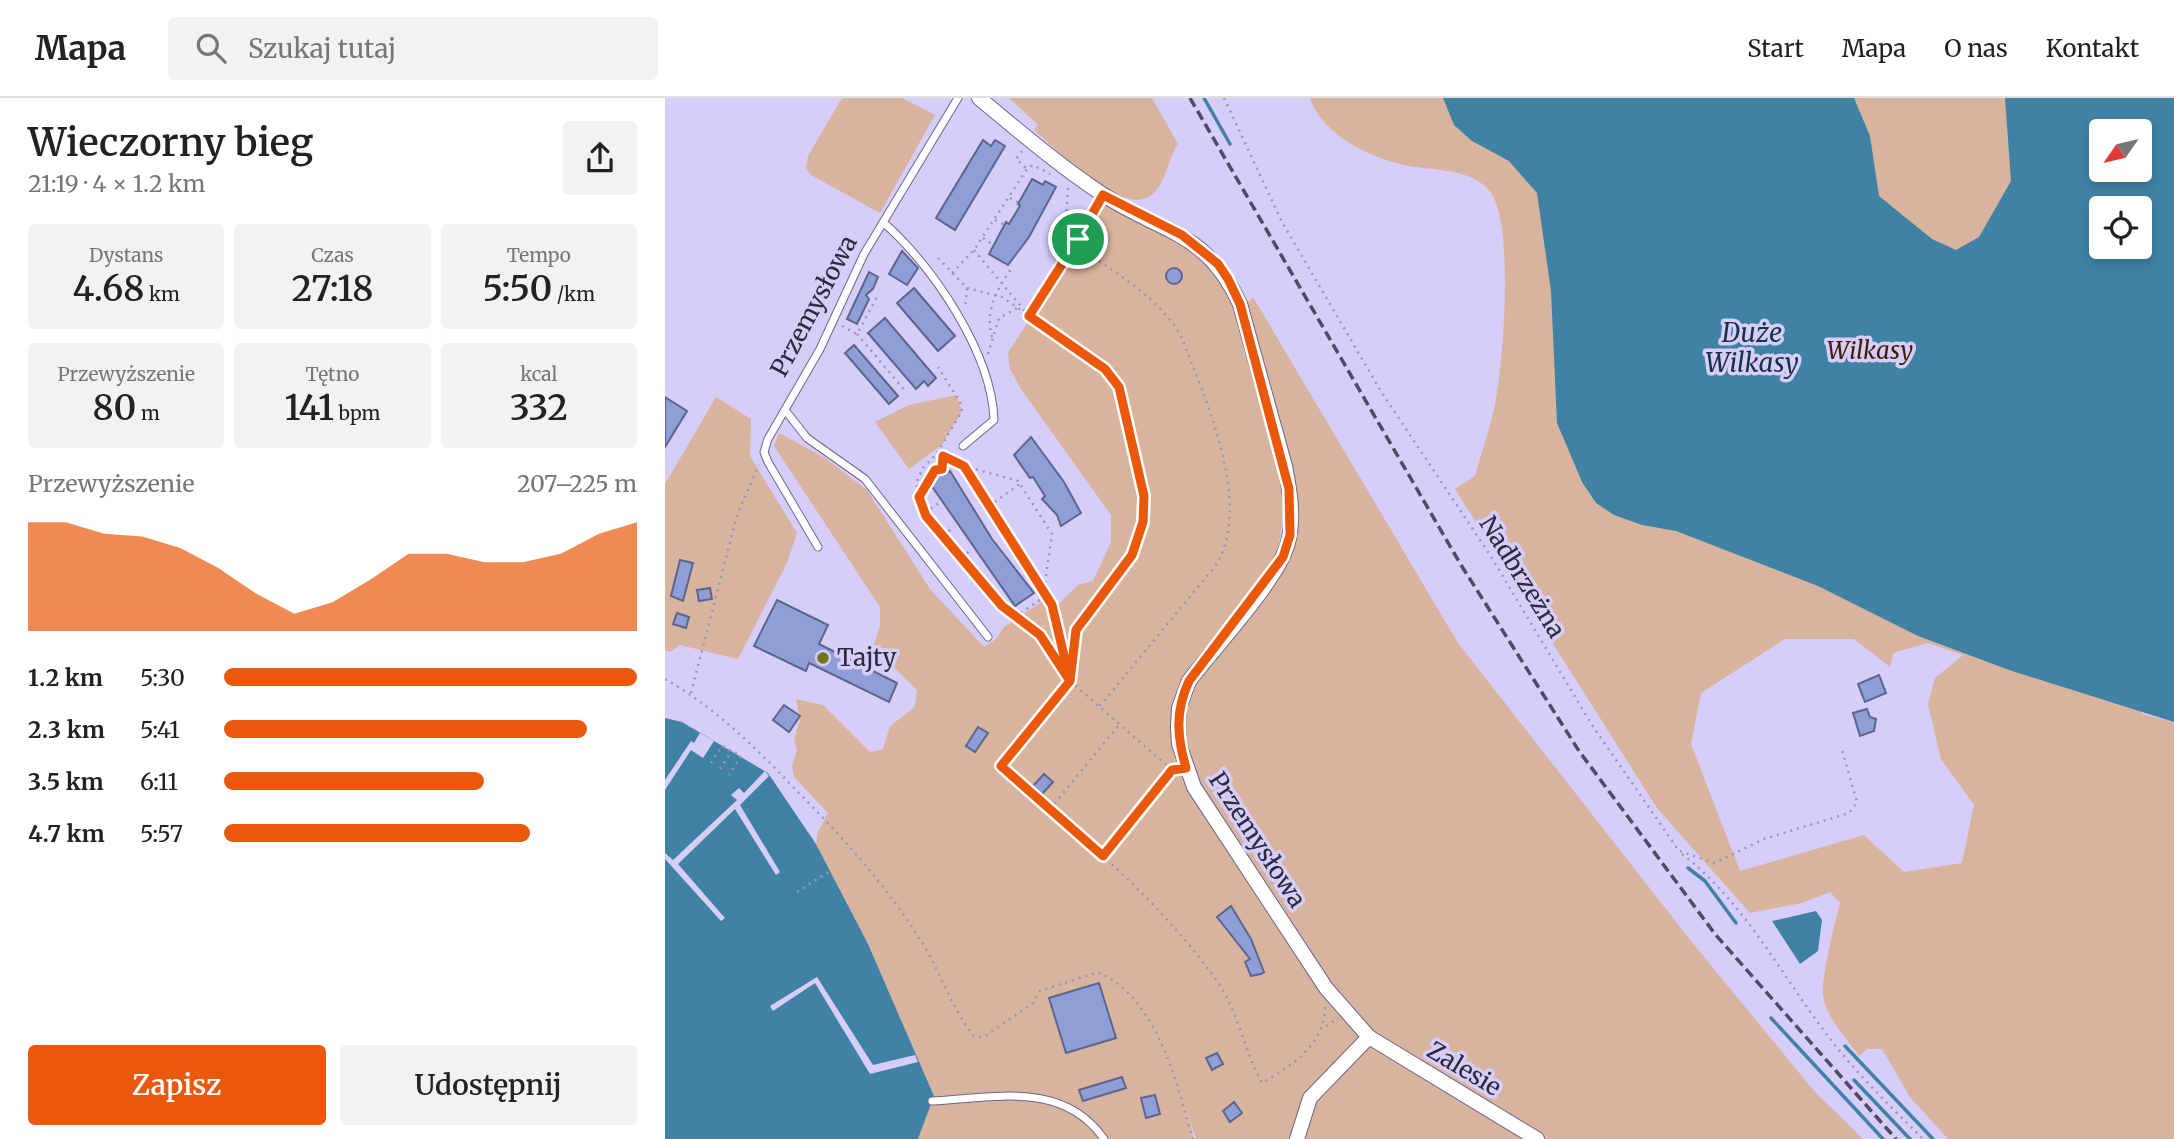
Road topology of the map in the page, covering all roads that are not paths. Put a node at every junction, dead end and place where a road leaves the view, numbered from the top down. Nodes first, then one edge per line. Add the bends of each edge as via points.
1 (958, 98) edge
2 (979, 98) edge
3 (884, 224) junction
4 (785, 410) junction
5 (963, 446) dead end
6 (818, 547) dead end
7 (988, 637) dead end
8 (1369, 1037) junction
9 (932, 1101) dead end
10 (1104, 1139) edge
11 (1297, 1139) edge
12 (1537, 1139) edge

1 - 3 lane, Przemysłowa
2 - 8 street, Przemysłowa via 1103,195 1182,235 1218,264 1240,304 1289,489 1290,535 1283,557 1189,681 1178,726 1179,769 1326,988
3 - 4 lane, Przemysłowa
3 - 5 lane, Przemysłowa via 921,260 960,321 986,377 994,420
4 - 6 lane, Przemysłowa via 764,452
4 - 7 lane, Przemysłowa via 807,438 865,479
8 - 11 street via 1310,1098
8 - 12 street, Zalesie
9 - 10 lane via 1037,1096 1069,1106

